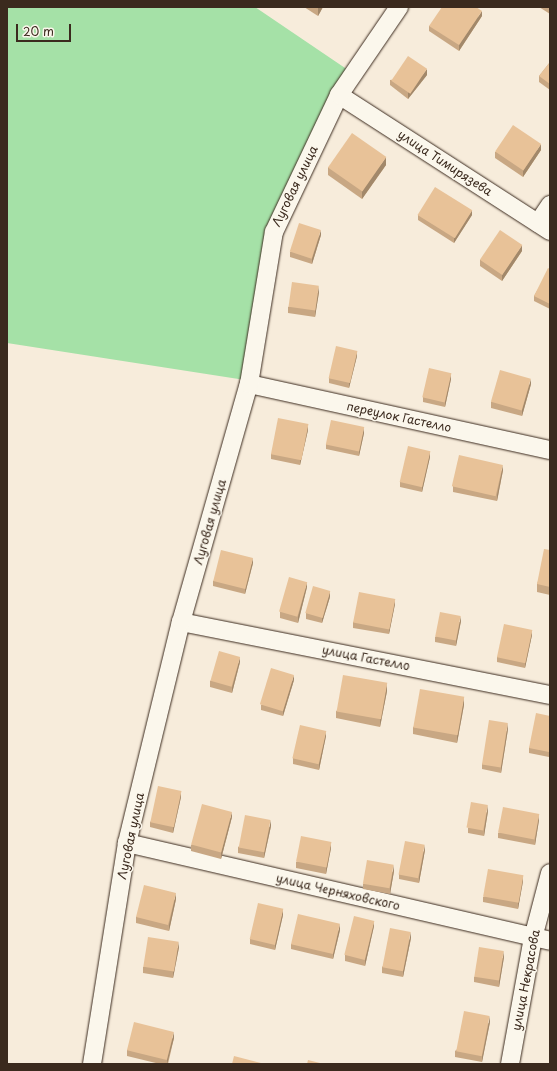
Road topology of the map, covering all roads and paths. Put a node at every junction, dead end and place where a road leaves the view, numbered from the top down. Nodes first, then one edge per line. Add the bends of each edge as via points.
1 (399, 7) edge
2 (339, 95) junction
3 (550, 205) edge
4 (544, 227) edge
5 (249, 384) junction
6 (550, 450) edge
7 (182, 622) junction
8 (550, 695) edge
9 (127, 843) junction
10 (550, 873) edge
11 (542, 940) edge
12 (92, 1064) edge
13 (510, 1064) edge

1 - 2 street, Луговая улица
2 - 4 street, улица Тимирязева
2 - 5 street, Луговая улица via 274,232
3 - 4 street
5 - 6 street, переулок Гастелло
5 - 7 street, Луговая улица
7 - 8 street, улица Гастелло
7 - 9 street, Луговая улица
9 - 11 street, улица Черняховского
9 - 12 street, Луговая улица
10 - 11 street, улица Некрасова
11 - 13 street, улица Некрасова

